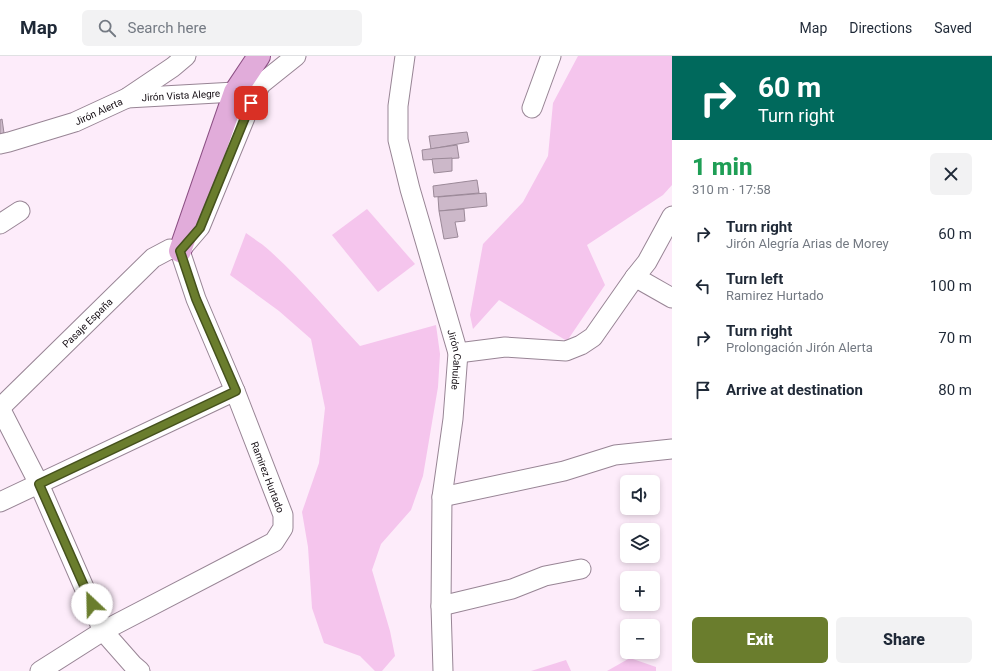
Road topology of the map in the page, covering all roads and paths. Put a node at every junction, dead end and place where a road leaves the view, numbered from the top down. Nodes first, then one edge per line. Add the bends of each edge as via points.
1 (186, 56) edge
2 (259, 56) edge
3 (296, 56) edge
4 (405, 56) edge
5 (551, 56) edge
6 (235, 92) junction
7 (127, 98) junction
8 (532, 108) dead end
9 (0, 144) edge
10 (20, 212) dead end
11 (672, 216) edge
12 (0, 224) edge
13 (180, 251) junction
14 (635, 277) junction
15 (672, 298) edge
16 (458, 353) junction
17 (236, 391) junction
18 (0, 408) edge
19 (672, 449) edge
20 (39, 484) junction
21 (442, 497) junction
22 (0, 502) edge
23 (582, 569) dead end
24 (441, 606) junction
25 (103, 631) junction
26 (40, 671) edge
27 (140, 671) edge
28 (444, 671) edge

1 - 7 street, Jirón Alerta
2 - 6 main road
3 - 13 street via 261,84 200,228
4 - 16 street, Jirón Cahuide via 398,106 398,140
5 - 8 street
6 - 7 street, Jirón Vista Alegre
6 - 13 main road
7 - 9 street, Jirón Alerta via 75,122
10 - 12 street
11 - 14 street via 647,262
13 - 17 street, Ramirez Hurtado via 196,299
13 - 18 street, Pasaje España via 170,249 153,258
14 - 15 street
14 - 16 street via 593,337 581,345 566,351 506,347
16 - 21 street, Jirón Cahuide via 453,419
17 - 20 street
17 - 25 street, Ramirez Hurtado via 284,514 284,528 274,542
18 - 20 street
19 - 21 street via 615,455 564,471
20 - 22 street
20 - 25 street
21 - 24 street, Jirón Cahuide
23 - 24 street via 545,576 512,589
24 - 28 street, Jirón Cahuide
25 - 26 street, Ramirez Hurtado
25 - 27 street

